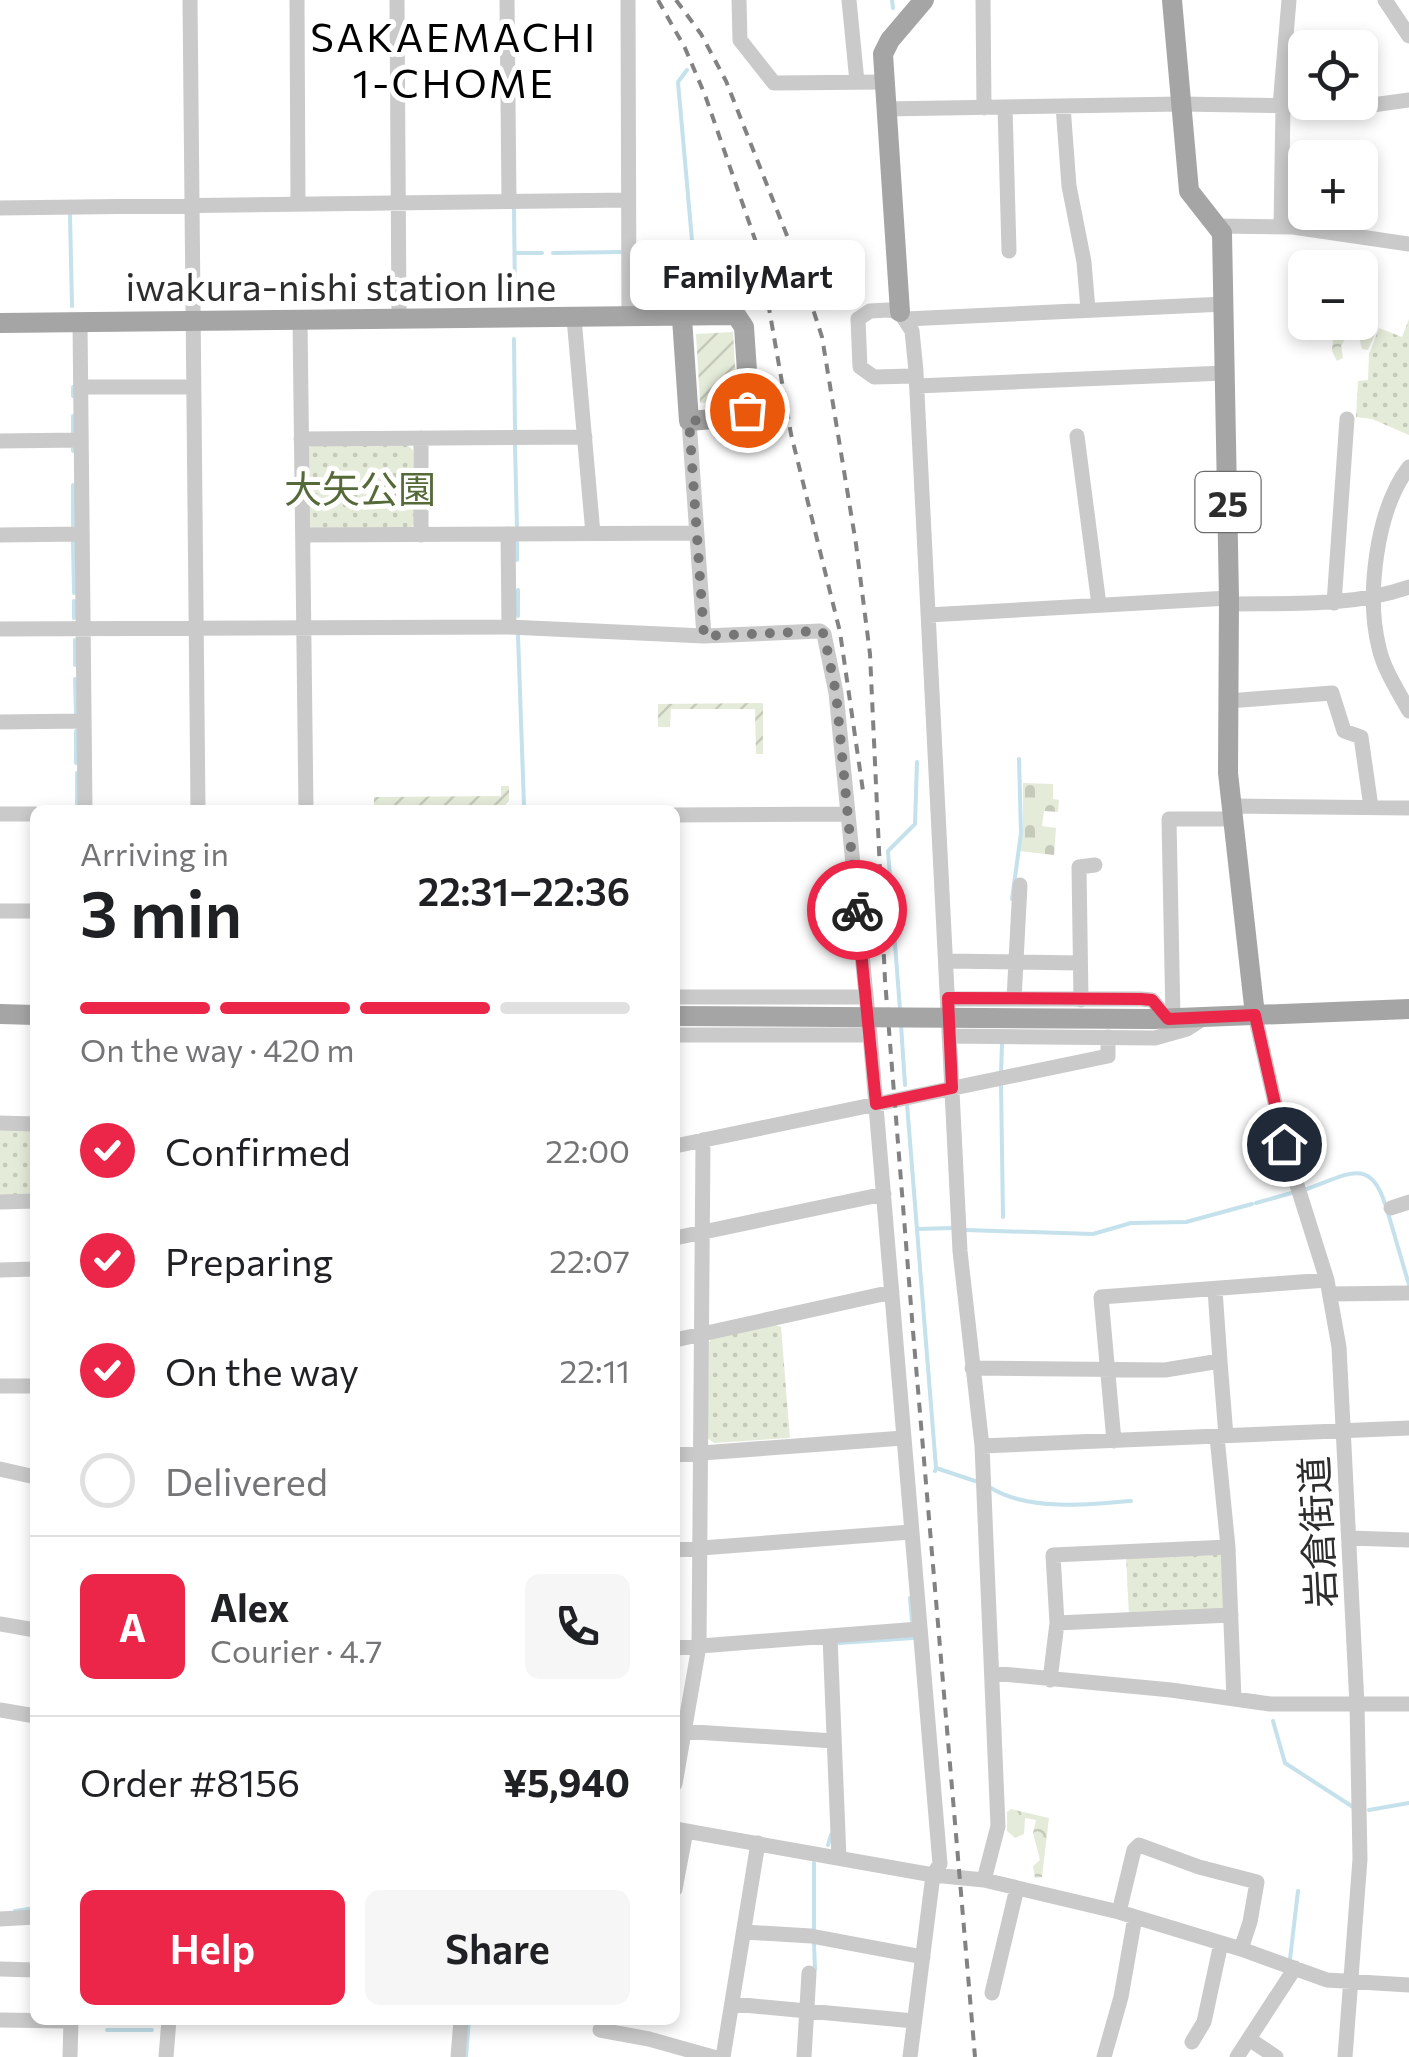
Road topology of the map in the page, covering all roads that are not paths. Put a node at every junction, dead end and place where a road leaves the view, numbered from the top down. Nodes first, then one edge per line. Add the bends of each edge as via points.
1 (190, 0) edge
2 (297, 0) edge
3 (398, 0) edge
4 (506, 0) edge
5 (628, 0) edge
6 (740, 0) edge
7 (849, 0) edge
8 (983, 0) edge
9 (1172, 0) edge
10 (1290, 0) edge
11 (1385, 0) edge
12 (920, 3) edge
13 (1409, 36) edge
14 (857, 82) junction
15 (884, 82) junction
16 (1409, 100) edge
17 (1180, 104) junction
18 (1062, 106) junction
19 (1281, 106) junction
20 (1004, 107) junction
21 (984, 108) junction
22 (885, 110) junction
23 (628, 200) junction
24 (509, 202) junction
25 (398, 203) junction
26 (298, 204) junction
27 (192, 205) junction
28 (0, 208) edge
29 (1218, 226) junction
30 (1281, 227) junction
31 (1409, 244) edge
32 (1009, 250) dead end
33 (1225, 304) junction
34 (1088, 310) junction
35 (903, 316) junction
36 (574, 318) junction
37 (629, 318) junction
38 (682, 318) junction
39 (300, 320) junction
40 (399, 320) junction
41 (192, 321) junction
42 (0, 322) edge
43 (80, 322) junction
44 (1225, 373) junction
45 (916, 380) junction
46 (81, 387) junction
47 (192, 387) junction
48 (1347, 419) dead end
49 (689, 421) junction
50 (1077, 436) dead end
51 (584, 437) junction
52 (301, 438) junction
53 (420, 438) junction
54 (0, 440) edge
55 (81, 440) junction
56 (1409, 467) edge
57 (696, 533) junction
58 (0, 534) edge
59 (82, 534) junction
60 (508, 534) junction
61 (594, 534) junction
62 (421, 535) junction
63 (302, 536) junction
64 (1409, 587) edge
65 (1373, 598) junction
66 (1230, 600) junction
67 (1334, 603) junction
68 (1099, 605) junction
69 (928, 615) junction
70 (509, 627) junction
71 (196, 628) junction
72 (304, 628) junction
73 (0, 629) edge
74 (83, 629) junction
75 (704, 636) junction
76 (1228, 701) junction
77 (1409, 711) edge
78 (0, 722) edge
79 (84, 722) junction
80 (85, 805) edge
81 (198, 805) edge
82 (306, 805) edge
83 (1371, 807) junction
84 (1409, 808) edge
85 (1234, 812) junction
86 (0, 814) edge
87 (30, 814) edge
88 (848, 814) junction
89 (680, 815) edge
90 (1095, 865) dead end
91 (1020, 885) dead end
92 (0, 911) edge
93 (30, 911) edge
94 (946, 961) junction
95 (1016, 962) junction
96 (1080, 963) junction
97 (680, 997) edge
98 (866, 997) junction
99 (948, 998) junction
100 (1014, 999) junction
101 (1081, 1000) junction
102 (1409, 1008) edge
103 (0, 1014) edge
104 (30, 1015) edge
105 (1255, 1015) junction
106 (680, 1016) edge
107 (1206, 1018) junction
108 (1165, 1019) junction
109 (680, 1034) edge
110 (870, 1036) junction
111 (950, 1036) junction
112 (1108, 1037) junction
113 (952, 1088) junction
114 (876, 1104) junction
115 (0, 1123) edge
116 (30, 1124) edge
117 (703, 1140) junction
118 (680, 1145) edge
119 (884, 1194) junction
120 (0, 1202) edge
121 (30, 1202) edge
122 (1409, 1202) edge
123 (1391, 1208) dead end
124 (702, 1232) junction
125 (680, 1237) edge
126 (30, 1269) edge
127 (0, 1270) edge
128 (1329, 1287) junction
129 (1215, 1290) junction
130 (892, 1292) junction
131 (1409, 1294) edge
132 (702, 1335) junction
133 (680, 1339) edge
134 (1220, 1362) junction
135 (972, 1368) junction
136 (1108, 1370) junction
137 (0, 1386) edge
138 (30, 1386) edge
139 (1409, 1428) edge
140 (1344, 1431) junction
141 (1222, 1436) junction
142 (903, 1438) junction
143 (1114, 1441) junction
144 (982, 1446) junction
145 (701, 1453) junction
146 (680, 1455) edge
147 (0, 1469) edge
148 (30, 1476) edge
149 (910, 1532) junction
150 (1349, 1538) junction
151 (1409, 1540) edge
152 (1228, 1546) junction
153 (700, 1548) junction
154 (680, 1550) edge
155 (1231, 1615) junction
156 (1056, 1622) junction
157 (0, 1624) edge
158 (30, 1629) edge
159 (919, 1629) junction
160 (830, 1637) junction
161 (699, 1646) junction
162 (680, 1648) edge
163 (992, 1673) junction
164 (1050, 1680) junction
165 (1234, 1699) junction
166 (1409, 1704) edge
167 (1357, 1705) junction
168 (0, 1710) edge
169 (30, 1715) edge
170 (680, 1731) edge
171 (834, 1741) junction
172 (681, 1830) edge
173 (758, 1844) junction
174 (839, 1858) junction
175 (933, 1875) junction
176 (984, 1880) junction
177 (1017, 1888) junction
178 (1127, 1914) junction
179 (30, 1916) edge
180 (0, 1919) edge
181 (744, 1932) junction
182 (1222, 1943) junction
183 (1241, 1948) junction
184 (922, 1958) junction
185 (1295, 1968) junction
186 (0, 1969) edge
187 (30, 1970) edge
188 (809, 1972) dead end
189 (1351, 1981) junction
190 (1409, 1984) edge
191 (992, 1993) dead end
192 (733, 2004) junction
193 (807, 2010) junction
194 (0, 2020) edge
195 (30, 2020) edge
196 (914, 2021) junction
197 (71, 2025) edge
198 (169, 2025) edge
199 (460, 2025) edge
200 (600, 2030) dead end
201 (1248, 2039) junction
202 (1192, 2042) dead end
203 (70, 2057) edge
204 (166, 2057) edge
205 (458, 2057) edge
206 (713, 2057) edge
207 (724, 2057) edge
208 (804, 2057) edge
209 (910, 2057) edge
210 (1104, 2057) edge
211 (1236, 2057) edge
212 (1276, 2057) edge
213 (1345, 2057) edge

1 - 27 street
2 - 26 street
3 - 25 street
4 - 24 street
5 - 23 street
6 - 14 street via 740,40 774,83
7 - 14 street
8 - 21 street
9 - 17 main road
10 - 19 street
11 - 13 street
12 - 15 main road via 890,40
14 - 15 street
15 - 22 main road
16 - 19 street
17 - 18 street
17 - 19 street
17 - 29 main road via 1189,191
18 - 20 street
18 - 34 street
19 - 30 street
20 - 21 street
20 - 32 street
21 - 22 street
22 - 35 main road
23 - 24 street
23 - 37 street
24 - 25 street
25 - 26 street
25 - 40 street
26 - 27 street
27 - 28 street
27 - 41 street
29 - 30 street
29 - 33 main road, 25
30 - 31 street
33 - 34 street
33 - 44 main road, 25
34 - 35 street
35 - 45 street via 912,331
35 - 45 street via 870,310 860,315 858,361 874,377
36 - 37 main road, iwakura-nishi station line
36 - 40 main road, iwakura-nishi station line
36 - 51 street
37 - 38 main road, iwakura-nishi station line
38 - 49 main road
38 - 49 main road, iwakura-nishi station line via 736,315 744,327 747,410 738,417
39 - 40 main road, iwakura-nishi station line
39 - 41 main road, iwakura-nishi station line
39 - 52 street
41 - 43 main road, iwakura-nishi station line
41 - 47 street
42 - 43 main road, iwakura-nishi station line
43 - 46 street
44 - 45 street
44 - 66 main road, 25
45 - 69 street
46 - 47 street
46 - 55 street
47 - 71 street
48 - 67 street
49 - 57 street
50 - 68 street
51 - 53 street
51 - 61 street
52 - 53 street
52 - 63 street
53 - 62 street
54 - 55 street
55 - 59 street
56 - 65 street via 1378,544
57 - 61 street
57 - 75 street
58 - 59 street
59 - 74 street
60 - 61 street
60 - 62 street
60 - 70 street
62 - 63 street
63 - 72 street
64 - 65 street
65 - 67 street
65 - 77 street via 1379,648
66 - 67 street
66 - 68 street
66 - 76 main road, 25
68 - 69 street
69 - 94 street
70 - 72 street
70 - 75 street
71 - 72 street
71 - 74 street
71 - 81 street
72 - 82 street
73 - 74 street
74 - 79 street
75 - 88 street via 824,634
76 - 83 street via 1332,693 1344,731 1361,738
76 - 85 main road, 25
78 - 79 street
79 - 80 street
83 - 84 street
83 - 85 street
85 - 105 main road, 25
85 - 108 street via 1169,819
86 - 87 street
88 - 89 street
88 - 98 street
90 - 96 street via 1079,867
91 - 95 street
92 - 93 street
94 - 95 street
94 - 99 street
95 - 96 street
95 - 100 street
96 - 101 street
97 - 98 street
98 - 110 street
99 - 100 street
99 - 111 street
100 - 101 street
101 - 108 street via 1152,1000
102 - 105 main road
103 - 104 main road
105 - 107 main road
105 - 128 street, 岩倉街道 via 1284,1144
106 - 108 main road, bridge
107 - 108 main road
107 - 112 street via 1155,1038
109 - 110 street
110 - 114 street
111 - 112 street
111 - 113 street
112 - 113 street via 1108,1056
113 - 114 street
113 - 135 street
114 - 117 street
114 - 119 street
115 - 116 street
117 - 118 street
117 - 124 street
119 - 124 street
119 - 130 street
120 - 121 street
122 - 123 street
124 - 125 street
124 - 132 street
126 - 127 street
128 - 129 street
128 - 131 street
128 - 140 street, 岩倉街道
129 - 134 street
129 - 136 street via 1102,1297
130 - 132 street
130 - 142 street
132 - 133 street
132 - 145 street
134 - 136 street
134 - 141 street
135 - 136 street
135 - 144 street
136 - 143 street
137 - 138 street
139 - 140 street
140 - 141 street
140 - 150 street, 岩倉街道
141 - 143 street
141 - 152 street
142 - 145 street
142 - 149 street
143 - 144 street
144 - 163 street
145 - 146 street
145 - 153 street
147 - 148 street
149 - 153 street
149 - 159 street
150 - 151 street
150 - 167 street, 岩倉街道
152 - 155 street
152 - 156 street via 1053,1555
153 - 154 street
153 - 161 street
155 - 156 street
155 - 165 street
156 - 164 street
157 - 158 street
159 - 160 street
159 - 175 street via 940,1864
160 - 161 street
160 - 171 street
161 - 162 street
161 - 170 street
163 - 164 street
163 - 176 street via 998,1826
164 - 165 street
165 - 167 street
166 - 167 street
167 - 189 street, 岩倉街道 via 1360,1872
168 - 169 street
170 - 171 street
171 - 174 street
172 - 173 street
173 - 174 street
173 - 181 street
174 - 175 street
175 - 176 street
175 - 184 street
176 - 177 street
177 - 178 street
177 - 191 street
178 - 182 street
178 - 183 street via 1139,1845 1257,1882
178 - 210 street via 1122,1997
179 - 180 street
181 - 184 street via 811,1936
181 - 192 street
182 - 183 street
182 - 202 street via 1204,2022
183 - 185 street
184 - 196 street
185 - 189 street
185 - 201 street
186 - 187 street
188 - 193 street
189 - 190 street
189 - 213 street, 岩倉街道
192 - 193 street
192 - 207 street
193 - 196 street
193 - 208 street
194 - 195 street
196 - 209 street
197 - 203 street
198 - 204 street
199 - 205 street
200 - 206 street
201 - 211 street
201 - 212 street

